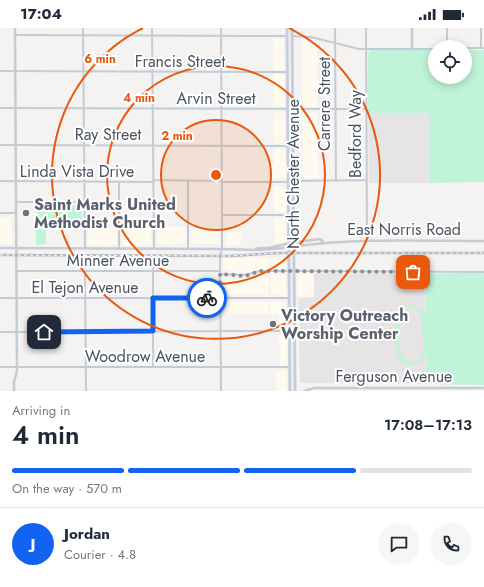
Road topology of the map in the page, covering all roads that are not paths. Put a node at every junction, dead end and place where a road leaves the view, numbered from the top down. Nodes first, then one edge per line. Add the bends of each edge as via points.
1 (14, 28) edge
2 (83, 28) edge
3 (152, 28) edge
4 (221, 28) edge
5 (287, 28) edge
6 (292, 28) edge
7 (335, 28) edge
8 (366, 28) edge
9 (412, 28) edge
10 (447, 28) edge
11 (480, 28) edge
12 (15, 35) junction
13 (84, 35) junction
14 (152, 35) junction
15 (221, 36) junction
16 (287, 36) junction
17 (292, 36) junction
18 (447, 40) edge
19 (335, 43) junction
20 (292, 47) junction
21 (428, 48) edge
22 (472, 48) edge
23 (481, 48) junction
24 (484, 48) edge
25 (366, 49) junction
26 (412, 49) junction
27 (0, 71) edge
28 (15, 71) junction
29 (84, 71) junction
30 (153, 72) junction
31 (221, 72) junction
32 (288, 72) junction
33 (0, 108) edge
34 (15, 108) junction
35 (84, 108) junction
36 (153, 109) junction
37 (222, 109) junction
38 (288, 109) junction
39 (293, 109) junction
40 (335, 109) junction
41 (366, 109) junction
42 (0, 145) edge
43 (16, 145) junction
44 (84, 145) junction
45 (153, 146) junction
46 (222, 146) junction
47 (288, 146) junction
48 (288, 172) junction
49 (188, 180) junction
50 (366, 180) junction
51 (0, 181) edge
52 (16, 181) junction
53 (153, 181) junction
54 (294, 181) junction
55 (336, 181) junction
56 (84, 182) junction
57 (119, 182) junction
58 (222, 182) junction
59 (288, 182) junction
60 (16, 202) junction
61 (85, 202) junction
62 (0, 213) edge
63 (16, 213) junction
64 (222, 215) junction
65 (289, 215) junction
66 (367, 240) junction
67 (484, 241) edge
68 (289, 245) junction
69 (294, 245) junction
70 (0, 248) edge
71 (16, 248) junction
72 (85, 248) junction
73 (120, 249) junction
74 (154, 249) junction
75 (188, 249) junction
76 (222, 249) junction
77 (153, 257) dead end
78 (16, 271) junction
79 (85, 271) junction
80 (153, 271) junction
81 (289, 271) junction
82 (294, 271) junction
83 (484, 272) edge
84 (220, 273) junction
85 (0, 298) edge
86 (17, 298) junction
87 (85, 298) junction
88 (153, 298) junction
89 (220, 298) junction
90 (289, 298) junction
91 (153, 331) junction
92 (220, 331) junction
93 (290, 331) junction
94 (0, 332) edge
95 (17, 332) junction
96 (86, 332) junction
97 (0, 367) edge
98 (17, 367) junction
99 (86, 367) junction
100 (153, 367) junction
101 (221, 367) junction
102 (290, 367) junction
103 (484, 388) edge
104 (363, 389) edge
105 (435, 389) edge
106 (14, 391) edge
107 (86, 391) edge
108 (221, 391) edge
109 (290, 391) edge
110 (295, 391) edge
111 (304, 391) edge

1 - 12 street
2 - 13 street
3 - 14 street
4 - 15 street
5 - 16 main road, North Chester Avenue
6 - 17 main road, North Chester Avenue
7 - 19 street, Carrere Street
8 - 25 street, Bedford Way
9 - 26 street
10 - 18 street
11 - 23 street
12 - 13 street
12 - 28 street
13 - 14 street
13 - 29 street
14 - 15 street
14 - 30 street
15 - 16 street
15 - 31 street
16 - 20 main road
16 - 32 main road, North Chester Avenue
17 - 19 street via 312,37
17 - 20 main road, North Chester Avenue
19 - 25 street
19 - 40 street, Carrere Street
20 - 39 main road, North Chester Avenue
21 - 26 street
22 - 23 street
23 - 24 street
25 - 26 street
25 - 41 street, Bedford Way
27 - 28 street, Francis Street
28 - 29 street, Francis Street
28 - 34 street
29 - 30 street, Francis Street
29 - 35 street
30 - 31 street, Francis Street
30 - 36 street
31 - 32 street, Francis Street
31 - 37 street
32 - 38 main road, North Chester Avenue
33 - 34 street, Arvin Street
34 - 35 street, Arvin Street
34 - 43 street
35 - 36 street, Arvin Street
35 - 44 street
36 - 37 street, Arvin Street
36 - 45 street
37 - 38 street, Arvin Street
37 - 46 street
38 - 39 street, Arvin Street
38 - 47 main road, North Chester Avenue
39 - 40 street, Arvin Street
39 - 54 main road, North Chester Avenue
40 - 41 street, Arvin Street
40 - 55 street, Carrere Street
41 - 50 street, Bedford Way
42 - 43 street, Ray Street
43 - 44 street, Ray Street
43 - 52 street
44 - 45 street, Ray Street
44 - 56 street
45 - 46 street, Ray Street
45 - 53 street
46 - 47 street, Ray Street
46 - 58 street
47 - 48 main road, North Chester Avenue
48 - 54 main road
48 - 59 main road, North Chester Avenue
49 - 53 street, Linda Vista Drive
49 - 58 street, Linda Vista Drive
49 - 75 street
50 - 55 street
50 - 66 street, Bedford Way
51 - 52 street, Linda Vista Drive
52 - 56 street, Linda Vista Drive
52 - 60 street
53 - 57 street, Linda Vista Drive
53 - 74 street
54 - 55 street
54 - 69 main road, North Chester Avenue
56 - 57 street, Linda Vista Drive
56 - 61 street
57 - 73 street
58 - 59 street, Linda Vista Drive
58 - 64 street
59 - 65 main road, North Chester Avenue
60 - 61 street
60 - 63 street
61 - 72 street
62 - 63 street
63 - 71 street
64 - 65 street
64 - 76 street
65 - 68 main road, North Chester Avenue
66 - 67 street, East Norris Road
66 - 69 street, East Norris Road
68 - 69 street, East Norris Road
68 - 76 street, East Norris Road via 269,250
68 - 81 main road, North Chester Avenue
69 - 82 main road, North Chester Avenue
70 - 71 street, East Norris Road
71 - 72 street, East Norris Road
71 - 78 street
72 - 73 street, East Norris Road
73 - 74 street, East Norris Road
74 - 75 street, East Norris Road
75 - 76 street, East Norris Road
76 - 84 street
77 - 80 street
78 - 79 street, Minner Avenue
78 - 86 street
79 - 80 street, Minner Avenue
79 - 87 street
80 - 84 street, Minner Avenue
80 - 88 street
81 - 82 street, Minner Avenue
81 - 84 street, Minner Avenue via 260,271 245,276
81 - 90 main road, North Chester Avenue
82 - 83 street, Minner Avenue
82 - 110 main road, North Chester Avenue
84 - 89 street
85 - 86 street, El Tejon Avenue
86 - 87 street, El Tejon Avenue
86 - 95 street
87 - 88 street, El Tejon Avenue
87 - 96 street
88 - 89 street, El Tejon Avenue
88 - 91 street
89 - 90 street, El Tejon Avenue
89 - 92 street
90 - 93 main road, North Chester Avenue
91 - 92 street
91 - 96 street
91 - 100 street
92 - 93 street
92 - 101 street
93 - 102 main road, North Chester Avenue
94 - 95 street
95 - 96 street
95 - 98 street
96 - 99 street
97 - 98 street, Woodrow Avenue
98 - 99 street, Woodrow Avenue
98 - 106 street
99 - 100 street, Woodrow Avenue
99 - 107 street
100 - 101 street, Woodrow Avenue
101 - 102 street, Woodrow Avenue
101 - 108 street
102 - 109 main road, North Chester Avenue
103 - 105 street, Ferguson Avenue
104 - 105 street, Ferguson Avenue
104 - 111 street, Ferguson Avenue via 314,388

